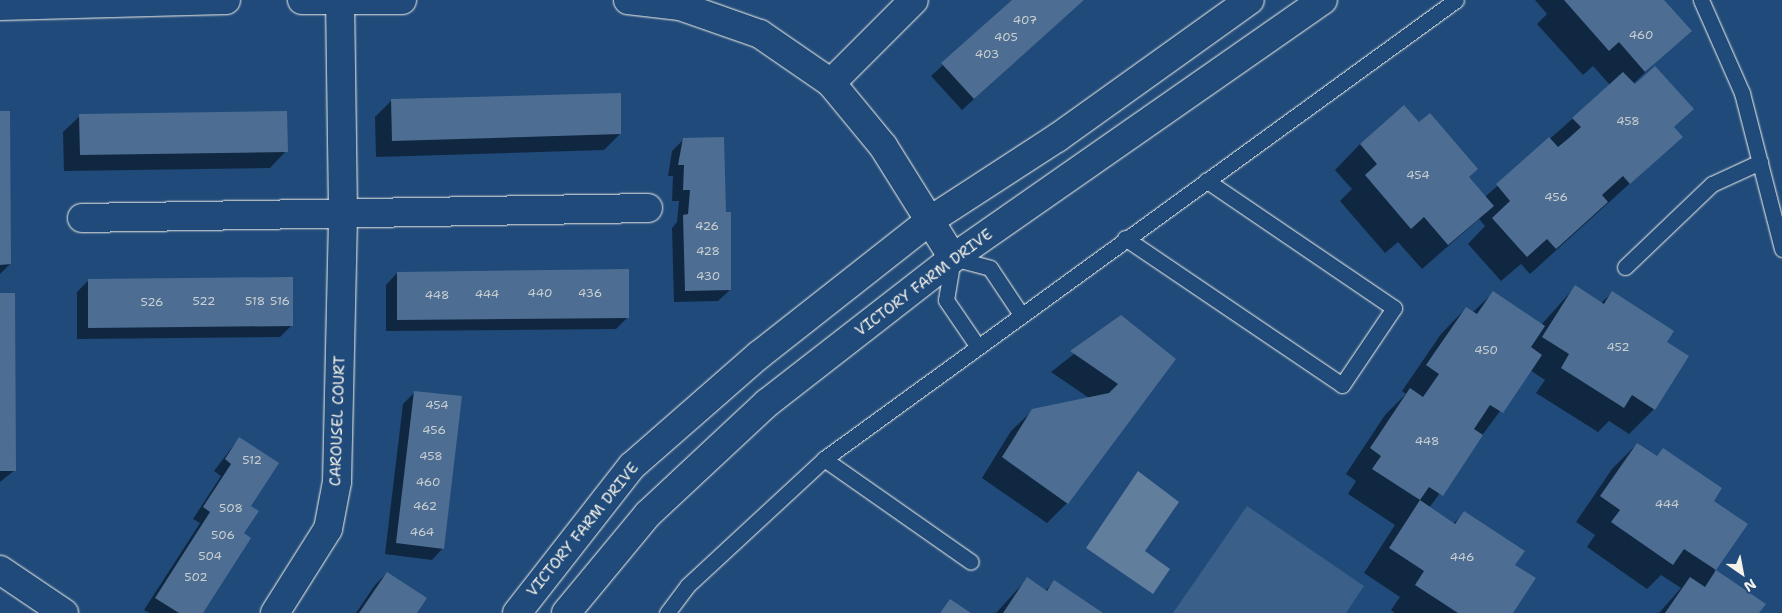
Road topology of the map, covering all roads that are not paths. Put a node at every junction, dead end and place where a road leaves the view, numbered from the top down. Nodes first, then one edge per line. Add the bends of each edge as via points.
1 (226, 0) edge
2 (302, 0) edge
3 (402, 0) edge
4 (628, 0) edge
5 (914, 0) edge
6 (1250, 0) edge
7 (1323, 0) edge
8 (1456, 0) edge
9 (1701, 0) edge
10 (340, 1) junction
11 (0, 6) edge
12 (831, 83) junction
13 (1760, 162) junction
14 (1206, 180) junction
15 (648, 208) dead end
16 (343, 212) junction
17 (82, 218) dead end
18 (929, 221) junction
19 (1125, 238) junction
20 (1782, 249) edge
21 (953, 258) junction
22 (1625, 268) dead end
23 (1020, 313) junction
24 (976, 344) junction
25 (824, 459) junction
26 (971, 562) dead end
27 (0, 570) edge
28 (64, 613) edge
29 (275, 613) edge
30 (517, 613) edge
31 (566, 613) edge
32 (666, 613) edge

1 - 11 street
2 - 10 street
3 - 10 street
4 - 12 street via 680,6 760,34
5 - 12 street
6 - 18 street, VICTORY FARM DRIVE via 1057,138
7 - 21 street, VICTORY FARM DRIVE
8 - 14 lane
9 - 13 lane via 1742,93
10 - 16 street, CAROUSEL COURT
12 - 18 street via 884,146
13 - 20 lane
13 - 22 lane via 1712,184
14 - 19 lane
14 - 19 lane via 1394,308 1342,385
15 - 16 street
16 - 17 street
16 - 29 street, CAROUSEL COURT via 337,482 328,529
18 - 21 street
18 - 30 street, VICTORY FARM DRIVE via 759,355 632,466
19 - 23 lane
21 - 23 lane via 990,268
21 - 24 lane via 946,300
21 - 31 street, VICTORY FARM DRIVE via 767,403 648,514
23 - 24 lane
24 - 25 lane
25 - 26 lane
25 - 32 lane via 686,586
27 - 28 street

